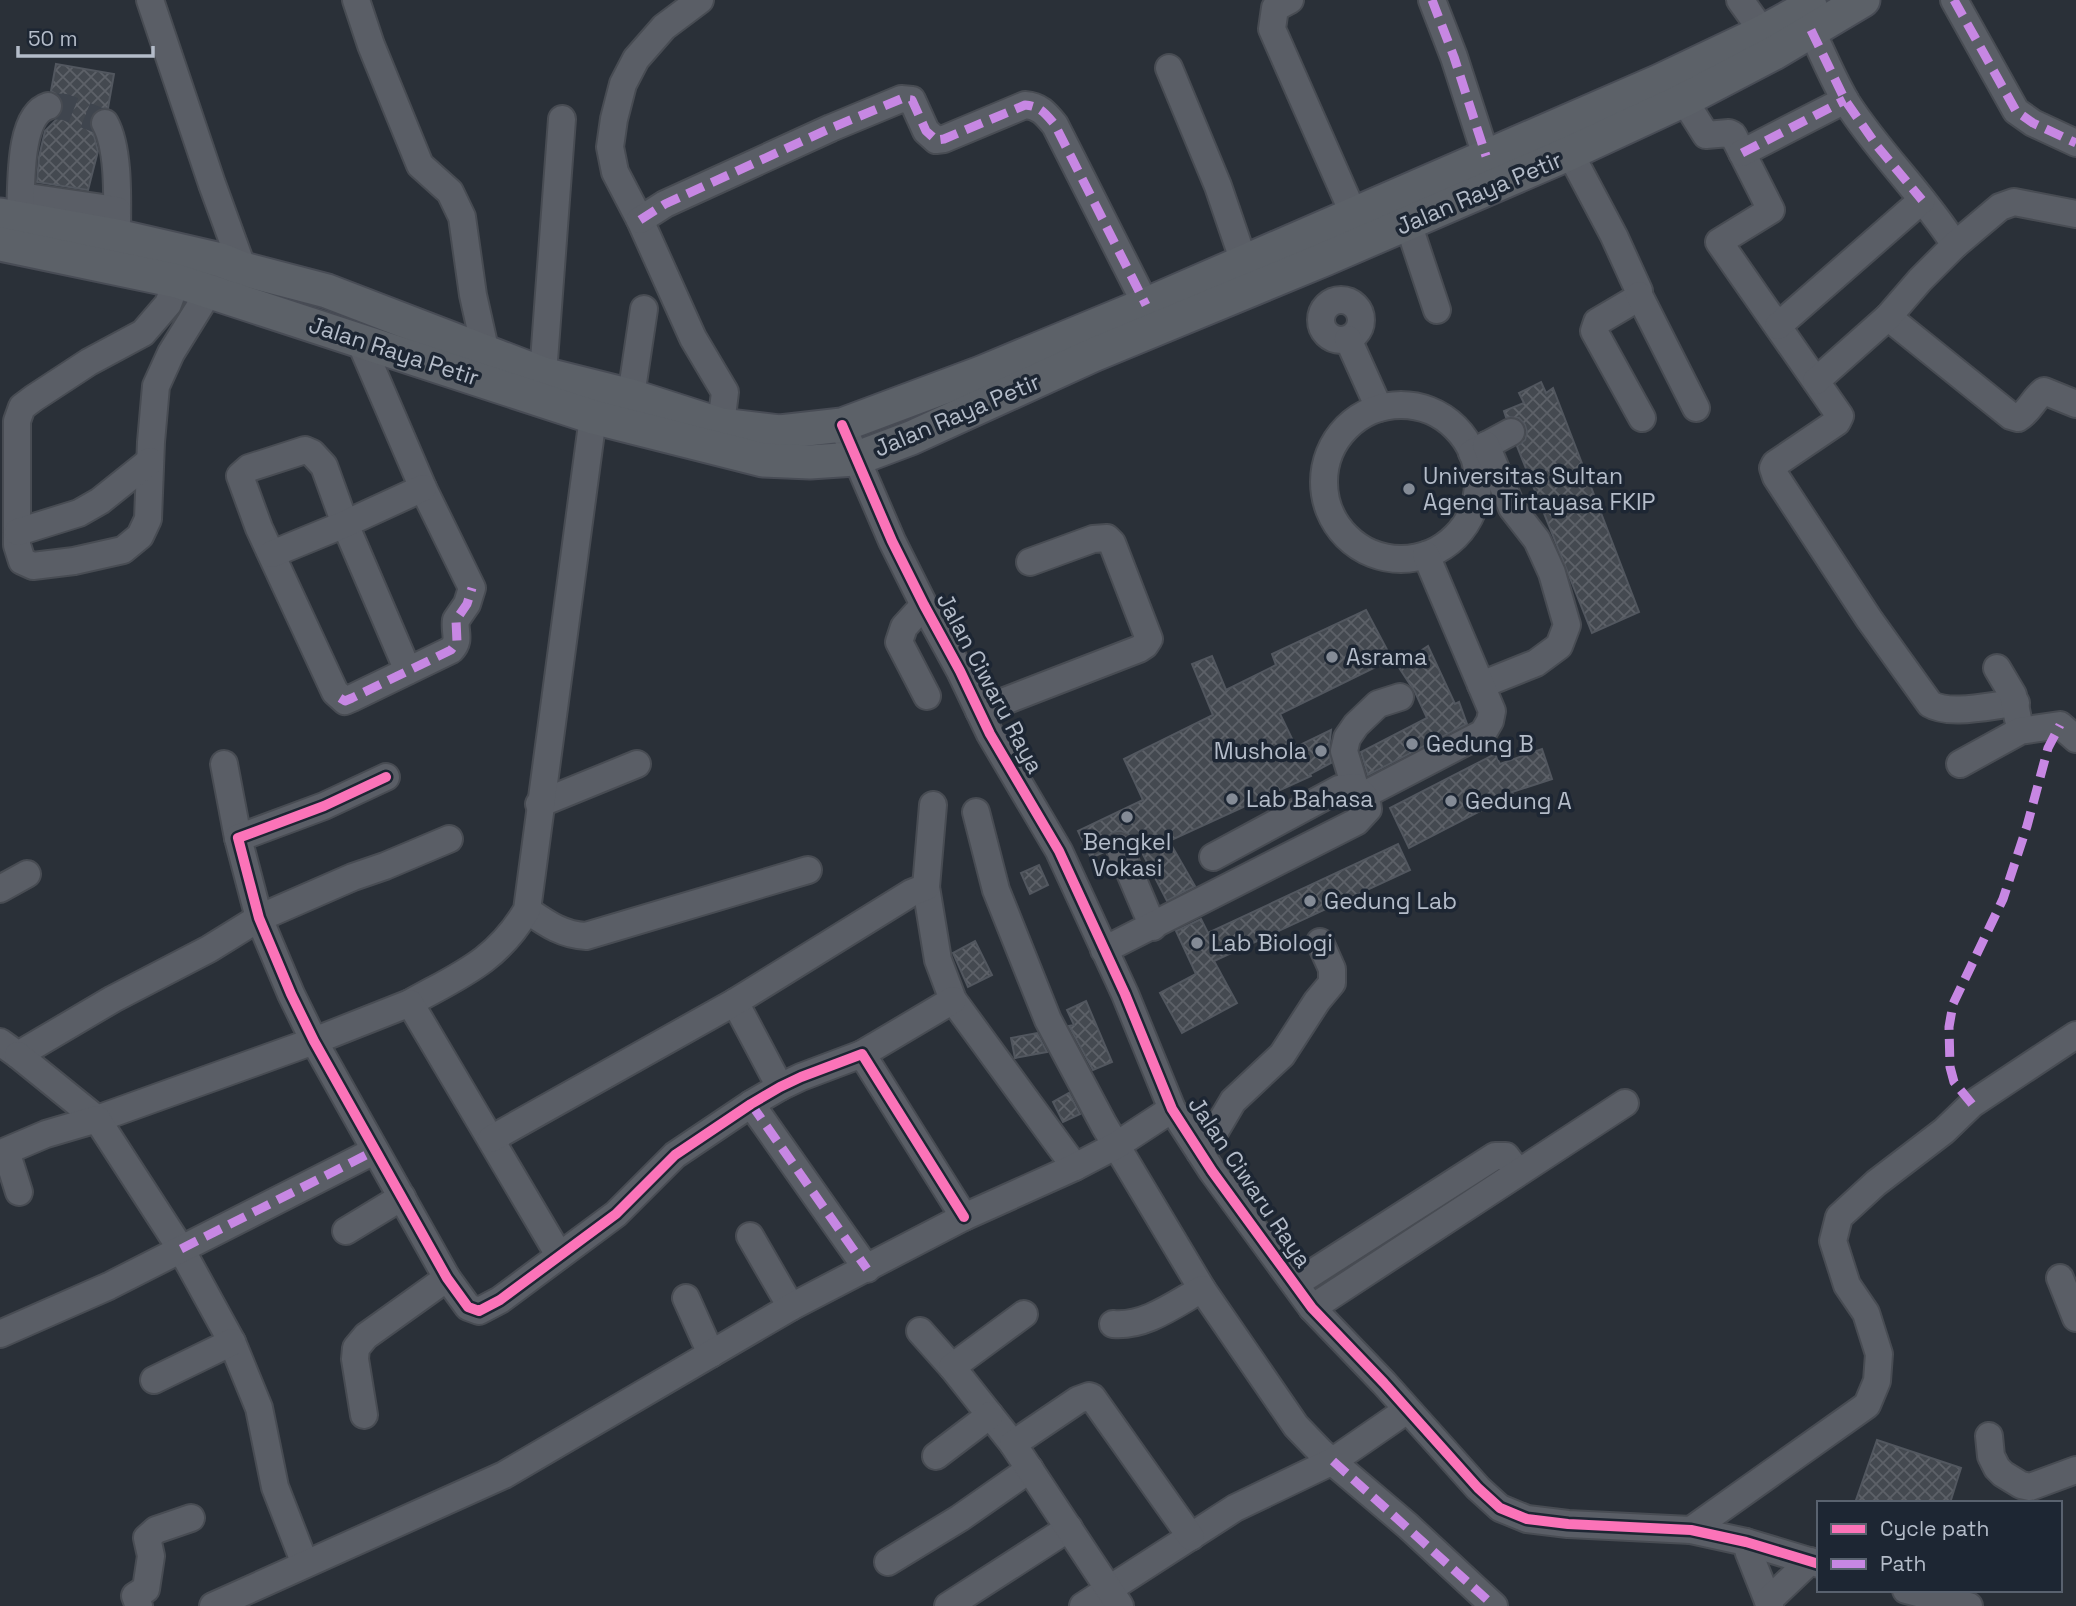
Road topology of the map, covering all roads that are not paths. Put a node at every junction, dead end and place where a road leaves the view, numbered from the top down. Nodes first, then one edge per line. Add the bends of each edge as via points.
1 (150, 0) edge
2 (356, 0) edge
3 (700, 0) edge
4 (1290, 0) edge
5 (1432, 0) edge
6 (1740, 0) edge
7 (1863, 0) edge
8 (1954, 0) edge
9 (1816, 15) edge
10 (1763, 32) junction
11 (1169, 68) dead end
12 (1684, 100) junction
13 (1845, 100) junction
14 (48, 106) dead end
15 (562, 119) dead end
16 (105, 123) dead end
17 (2076, 143) edge
18 (1570, 153) junction
19 (1742, 153) junction
20 (1486, 156) junction
21 (1922, 200) junction
22 (650, 213) junction
23 (2076, 214) edge
24 (1354, 215) junction
25 (10, 218) edge
26 (117, 223) junction
27 (1408, 223) junction
28 (1955, 245) junction
29 (1325, 259) junction
30 (1244, 262) junction
31 (182, 266) junction
32 (225, 273) junction
33 (1639, 295) junction
34 (1146, 304) junction
35 (644, 309) dead end
36 (1437, 310) dead end
37 (1888, 317) junction
38 (1777, 326) junction
39 (359, 340) junction
40 (485, 353) junction
41 (543, 374) junction
42 (1816, 381) junction
43 (631, 396) junction
44 (2076, 404) edge
45 (1379, 408) junction
46 (1696, 408) dead end
47 (593, 417) junction
48 (1642, 418) dead end
49 (721, 425) junction
50 (842, 425) junction
51 (1511, 432) dead end
52 (1479, 449) junction
53 (855, 459) junction
54 (150, 461) junction
55 (423, 488) junction
56 (345, 524) junction
57 (18, 532) junction
58 (272, 554) junction
59 (1426, 555) junction
60 (1030, 562) dead end
61 (924, 605) junction
62 (1997, 668) dead end
63 (408, 671) junction
64 (1481, 685) junction
65 (927, 696) dead end
66 (1400, 697) dead end
67 (2016, 703) junction
68 (979, 711) junction
69 (2020, 731) junction
70 (2076, 739) edge
71 (224, 764) dead end
72 (637, 764) dead end
73 (1961, 764) dead end
74 (386, 777) dead end
75 (1360, 791) junction
76 (540, 804) junction
77 (933, 805) dead end
78 (976, 812) dead end
79 (238, 838) junction
80 (449, 839) dead end
81 (1119, 847) dead end
82 (1213, 857) dead end
83 (808, 870) dead end
84 (27, 874) dead end
85 (926, 887) junction
86 (0, 889) edge
87 (527, 910) junction
88 (259, 918) junction
89 (1153, 927) junction
90 (1321, 942) dead end
91 (1104, 950) junction
92 (953, 1000) junction
93 (735, 1002) junction
94 (410, 1003) junction
95 (2076, 1014) edge
96 (2076, 1035) edge
97 (314, 1041) junction
98 (9, 1049) edge
99 (2054, 1051) junction
100 (862, 1054) junction
101 (780, 1087) junction
102 (1625, 1103) dead end
103 (751, 1104) junction
104 (1172, 1109) junction
105 (97, 1119) junction
106 (491, 1139) junction
107 (1116, 1145) junction
108 (374, 1151) junction
109 (3, 1152) edge
110 (1200, 1152) junction
111 (1075, 1167) junction
112 (1518, 1172) junction
113 (19, 1192) dead end
114 (402, 1197) junction
115 (964, 1217) junction
116 (346, 1231) dead end
117 (750, 1236) dead end
118 (181, 1249) junction
119 (559, 1255) junction
120 (1334, 1260) junction
121 (867, 1269) junction
122 (447, 1278) junction
123 (2060, 1278) dead end
124 (1349, 1283) junction
125 (1295, 1284) junction
126 (1202, 1289) junction
127 (686, 1298) dead end
128 (791, 1307) junction
129 (1312, 1308) junction
130 (1024, 1314) dead end
131 (2076, 1318) edge
132 (1113, 1324) dead end
133 (920, 1331) dead end
134 (0, 1334) edge
135 (232, 1342) junction
136 (712, 1354) junction
137 (951, 1367) junction
138 (154, 1380) dead end
139 (1406, 1410) junction
140 (364, 1415) dead end
141 (990, 1415) junction
142 (1989, 1436) dead end
143 (1013, 1444) junction
144 (936, 1456) dead end
145 (1333, 1461) junction
146 (1030, 1469) junction
147 (2076, 1469) edge
148 (191, 1518) dead end
149 (1069, 1528) junction
150 (1691, 1530) junction
151 (1191, 1537) junction
152 (1746, 1542) junction
153 (888, 1562) dead end
154 (1814, 1562) edge
155 (305, 1564) junction
156 (1911, 1592) edge
157 (1114, 1598) edge
158 (1934, 1602) edge
159 (1769, 1603) edge
160 (138, 1606) edge
161 (213, 1606) edge
162 (948, 1606) edge
163 (1083, 1606) edge
164 (1494, 1606) edge
165 (1969, 1606) edge

1 - 32 street via 212,184
2 - 40 street via 420,165 450,192 462,217
3 - 22 street via 650,41 636,59 620,96 610,147 615,172
4 - 24 street via 1275,8 1272,29
5 - 20 street
6 - 10 street
7 - 9 main road, Jalan Raya Petir
8 - 17 street via 2016,111
9 - 10 main road, Jalan Raya Petir
9 - 12 main road, Jalan Raya Petir via 1774,53
9 - 13 street
10 - 20 main road, Jalan Raya Petir
11 - 30 street
12 - 18 main road, Jalan Raya Petir
12 - 19 street via 1706,135 1729,133
13 - 19 street
13 - 21 street
14 - 25 street via 30,121
15 - 41 street
16 - 26 street via 116,165
18 - 27 main road, Jalan Raya Petir
18 - 33 street
19 - 38 street via 1771,210 1719,242
20 - 24 main road, Jalan Raya Petir
21 - 28 street
21 - 38 street
22 - 34 street via 901,99 912,100 926,131 936,140 1032,105 1055,125
22 - 49 street via 693,338 724,393
23 - 28 street via 2007,203
24 - 30 main road, Jalan Raya Petir
25 - 26 main road, Jalan Raya Petir
25 - 31 main road, Jalan Raya Petir
26 - 31 main road, Jalan Raya Petir
27 - 29 main road, Jalan Raya Petir
27 - 36 street
28 - 37 street
29 - 45 street via 1338,300 1352,303 1360,314 1357,331 1348,339
29 - 53 main road, Jalan Raya Petir
30 - 34 main road, Jalan Raya Petir
31 - 32 main road, Jalan Raya Petir
31 - 57 street via 167,304 143,333 22,407 17,421
32 - 39 main road, Jalan Raya Petir
32 - 40 main road, Jalan Raya Petir via 327,291
32 - 54 street via 171,353 156,386
33 - 46 street
33 - 48 street via 1597,322 1594,329
34 - 50 main road, Jalan Raya Petir
35 - 43 street
37 - 42 street
37 - 44 street via 2011,416 2023,415 2045,391
38 - 42 street
39 - 47 main road, Jalan Raya Petir
39 - 55 street
40 - 41 main road, Jalan Raya Petir
41 - 43 main road, Jalan Raya Petir
42 - 67 street via 1839,419 1773,468 1792,505 1930,704 1953,710
43 - 49 main road, Jalan Raya Petir
45 - 52 street via 1406,405 1432,411
45 - 59 street via 1353,421 1334,443 1324,470 1325,499 1336,526 1357,546 1398,560
47 - 53 main road, Jalan Raya Petir via 763,460
47 - 76 street
49 - 50 main road, Jalan Raya Petir via 780,432
50 - 53 street, Jalan Ciwaru Raya
51 - 52 street
52 - 59 street via 1478,489 1470,517 1452,540
52 - 64 street via 1511,508 1537,540 1567,625 1559,646 1536,663
53 - 61 street, Jalan Ciwaru Raya
54 - 57 street via 79,513
54 - 57 street via 148,519 140,536 123,550 33,566 22,561
55 - 56 street
55 - 63 street via 472,593 456,620 454,646
56 - 58 street
56 - 58 street via 324,466 312,453 305,450 249,468 240,476 242,484
56 - 63 street
58 - 63 street via 340,698 345,701
59 - 64 street
60 - 68 street via 1107,538 1149,639 1139,649
61 - 65 street via 904,627 899,642
61 - 68 street, Jalan Ciwaru Raya
62 - 67 street
64 - 75 street via 1492,711 1483,733
66 - 75 street via 1378,704 1347,738 1344,751
67 - 69 street
68 - 91 street, Jalan Ciwaru Raya via 1059,851
69 - 70 street via 2060,725
69 - 73 street
71 - 79 street
72 - 76 street
74 - 79 street
75 - 82 street via 1339,789
75 - 89 street via 1368,809 1356,822
76 - 87 street
77 - 85 street
78 - 107 street via 996,890 1048,1020
79 - 88 street
80 - 88 street
81 - 89 street
83 - 87 street via 586,936 553,928
84 - 86 street
85 - 92 street via 939,960
85 - 93 street
87 - 94 street via 487,959
88 - 97 street
88 - 98 street via 209,949
89 - 91 street
90 - 110 street via 1332,969 1332,983 1282,1055 1233,1101
91 - 104 street, Jalan Ciwaru Raya
92 - 100 street
92 - 111 street
93 - 101 street
93 - 106 street
94 - 97 street
94 - 106 street
95 - 99 street
96 - 99 street
97 - 105 street
97 - 108 street
98 - 105 street
99 - 150 street via 1972,1104 1839,1217 1833,1241 1847,1285 1866,1313 1879,1354 1877,1381 1867,1405
100 - 101 street
100 - 115 street
101 - 103 street
102 - 112 street
103 - 119 street via 675,1155 616,1214
103 - 121 street
104 - 107 street
104 - 110 street, Jalan Ciwaru Raya
105 - 109 street via 46,1133
105 - 118 street
106 - 119 street
107 - 111 street
107 - 126 street
108 - 114 street
108 - 118 street
109 - 113 street
110 - 125 street, Jalan Ciwaru Raya
111 - 115 street
112 - 120 street via 1506,1156 1495,1156
112 - 124 street
114 - 116 street
114 - 122 street
115 - 121 street
117 - 128 street
118 - 134 street
118 - 135 street
119 - 122 street via 479,1311 468,1307
120 - 124 street
120 - 125 street
121 - 128 street
122 - 140 street via 356,1348
123 - 131 street
124 - 129 street
125 - 129 street, Jalan Ciwaru Raya
126 - 132 street via 1140,1321
126 - 145 street via 1296,1426
127 - 136 street
128 - 136 street
129 - 139 street, Jalan Ciwaru Raya
130 - 137 street
133 - 137 street
135 - 138 street
135 - 155 street via 259,1408 275,1487
136 - 155 street via 504,1475
137 - 141 street
139 - 145 street
139 - 150 street, Jalan Ciwaru Raya via 1478,1488 1500,1508 1518,1516 1568,1524
141 - 143 street
141 - 144 street
142 - 147 street via 1997,1468 2021,1485 2029,1487
143 - 146 street
143 - 151 street via 1078,1400 1092,1397
145 - 151 street via 1235,1508
145 - 164 street
146 - 149 street
146 - 153 street
148 - 160 street via 156,1530 147,1538 149,1570 146,1589 135,1596
149 - 157 street
149 - 162 street
150 - 152 street, Jalan Ciwaru Raya
151 - 157 street
152 - 154 street, Jalan Ciwaru Raya
152 - 159 street
154 - 159 street
155 - 161 street
156 - 158 street
157 - 163 street
158 - 165 street

